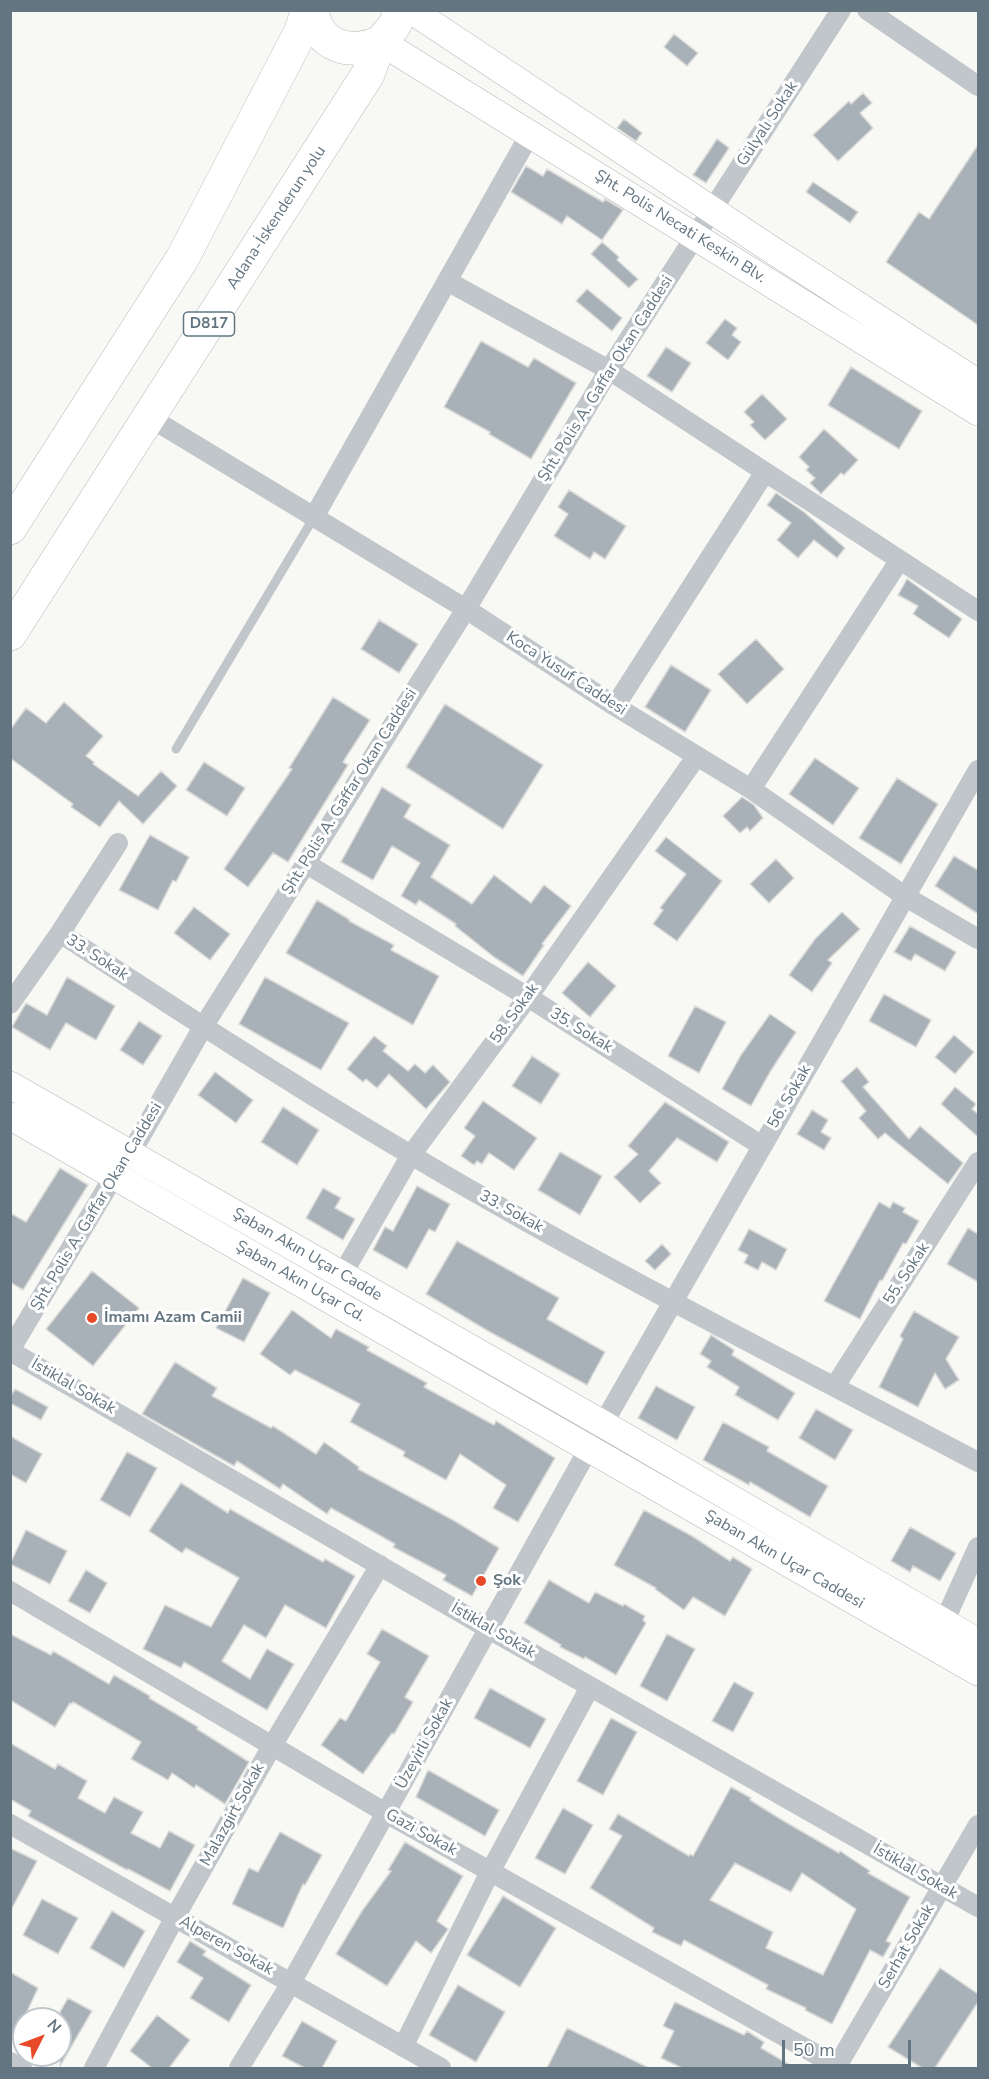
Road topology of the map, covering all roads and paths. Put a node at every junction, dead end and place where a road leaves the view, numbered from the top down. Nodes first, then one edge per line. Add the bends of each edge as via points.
1 (310, 10) edge
2 (399, 10) edge
3 (411, 10) edge
4 (841, 10) edge
5 (867, 10) edge
6 (381, 42) junction
7 (978, 86) edge
8 (530, 134) junction
9 (713, 211) junction
10 (696, 237) junction
11 (447, 281) junction
12 (609, 370) junction
13 (978, 383) edge
14 (978, 412) edge
15 (149, 417) junction
16 (765, 472) junction
17 (314, 517) junction
18 (10, 528) edge
19 (899, 561) junction
20 (466, 609) junction
21 (978, 611) edge
22 (10, 634) edge
23 (615, 706) junction
24 (176, 749) dead end
25 (696, 757) junction
26 (978, 770) edge
27 (751, 789) junction
28 (118, 843) dead end
29 (305, 863) junction
30 (906, 897) junction
31 (60, 933) junction
32 (978, 939) edge
33 (528, 997) junction
34 (10, 1004) edge
35 (203, 1027) junction
36 (10, 1085) edge
37 (10, 1116) edge
38 (762, 1146) junction
39 (131, 1153) junction
40 (411, 1155) junction
41 (978, 1162) edge
42 (114, 1176) junction
43 (342, 1275) junction
44 (672, 1302) junction
45 (10, 1350) edge
46 (834, 1386) junction
47 (603, 1424) junction
48 (589, 1448) junction
49 (978, 1462) edge
50 (978, 1547) edge
51 (380, 1565) junction
52 (10, 1591) edge
53 (944, 1622) junction
54 (489, 1629) junction
55 (978, 1642) edge
56 (978, 1672) edge
57 (590, 1687) junction
58 (272, 1746) junction
59 (386, 1813) junction
60 (10, 1824) edge
61 (978, 1825) edge
62 (490, 1872) junction
63 (942, 1887) junction
64 (978, 1908) edge
65 (175, 1917) junction
66 (291, 1983) junction
67 (403, 2047) junction
68 (10, 2062) edge
69 (433, 2067) edge
70 (836, 2067) edge
71 (22, 2068) edge
72 (94, 2068) edge
73 (239, 2068) edge

1 - 6 highway via 319,31 341,47 355,50
1 - 18 highway via 182,259
2 - 6 highway, Adana-İskenderun yolu / D817 via 391,32
3 - 9 main road, Şht. Polis Necati Keskin Blv.
4 - 9 street, Gülyalı Sokak
5 - 7 street
6 - 8 main road, Şht. Polis Necati Keskin Blv.
6 - 15 highway, Adana-İskenderun yolu / D817 via 368,74
8 - 10 main road, Şht. Polis Necati Keskin Blv.
8 - 11 street
9 - 10 street, Gülyalı Sokak
9 - 13 main road, Şht. Polis Necati Keskin Blv.
10 - 12 street, Şht. Polis A. Gaffar Okan Caddesi
10 - 14 main road, Şht. Polis Necati Keskin Blv.
11 - 12 street
11 - 17 street
12 - 16 street
12 - 20 street, Şht. Polis A. Gaffar Okan Caddesi
15 - 17 street, Koca Yusuf Caddesi
15 - 22 highway, Adana-İskenderun yolu / D817
16 - 19 street
16 - 23 street
17 - 20 street, Koca Yusuf Caddesi
17 - 24 lane
19 - 21 street
19 - 27 street
20 - 23 street, Koca Yusuf Caddesi
20 - 29 street, Şht. Polis A. Gaffar Okan Caddesi
23 - 25 street, Koca Yusuf Caddesi
25 - 27 street, Koca Yusuf Caddesi
25 - 33 street, 58. Sokak
26 - 30 street, 56. Sokak
27 - 30 street, Koca Yusuf Caddesi
28 - 31 street
29 - 33 street, 35. Sokak
29 - 35 street, Şht. Polis A. Gaffar Okan Caddesi
30 - 32 street, Koca Yusuf Caddesi
30 - 38 street, 56. Sokak
31 - 34 street
31 - 35 street, 33. Sokak
33 - 38 street, 35. Sokak
33 - 40 street, 58. Sokak
35 - 39 street, Şht. Polis A. Gaffar Okan Caddesi
35 - 40 street, 33. Sokak
36 - 39 main road, Şaban Akın Uçar Cadde
37 - 42 main road, Şaban Akın Uçar Cd.
38 - 44 street, 56. Sokak
39 - 42 street, Şht. Polis A. Gaffar Okan Caddesi
39 - 43 main road, Şaban Akın Uçar Cadde
40 - 43 street, 58. Sokak
40 - 44 street, 33. Sokak
41 - 46 street, 55. Sokak
42 - 45 street, Şht. Polis A. Gaffar Okan Caddesi
42 - 48 main road, Şaban Akın Uçar Cd.
43 - 47 main road, Şaban Akın Uçar Cadde
44 - 46 street, 33. Sokak
44 - 47 street, 56. Sokak
45 - 51 street, İstiklal Sokak
46 - 49 street, 33. Sokak
47 - 48 main road
47 - 53 main road, Şaban Akın Uçar Caddesi
48 - 54 street, Üzeyirli Sokak
48 - 56 main road, Şaban Akın Uçar Caddesi
50 - 53 street
51 - 54 street, İstiklal Sokak
51 - 58 street, Malazgirt Sokak
52 - 58 street, Gazi Sokak
53 - 55 main road, Şaban Akın Uçar Caddesi
54 - 57 street, İstiklal Sokak
54 - 59 street, Üzeyirli Sokak
57 - 62 street
57 - 63 street, İstiklal Sokak
58 - 59 street, Gazi Sokak
58 - 65 street, Malazgirt Sokak
59 - 62 street, Gazi Sokak
59 - 66 street, Üzeyirli Sokak
60 - 65 street, Alperen Sokak
61 - 63 street, Serhat Sokak
62 - 67 street
62 - 70 street, Gazi Sokak
63 - 64 street, İstiklal Sokak
63 - 70 street, Serhat Sokak
65 - 66 street, Alperen Sokak
65 - 72 street, Malazgirt Sokak
66 - 67 street, Alperen Sokak
66 - 73 street, Üzeyirli Sokak
67 - 69 street, Alperen Sokak
68 - 71 street

